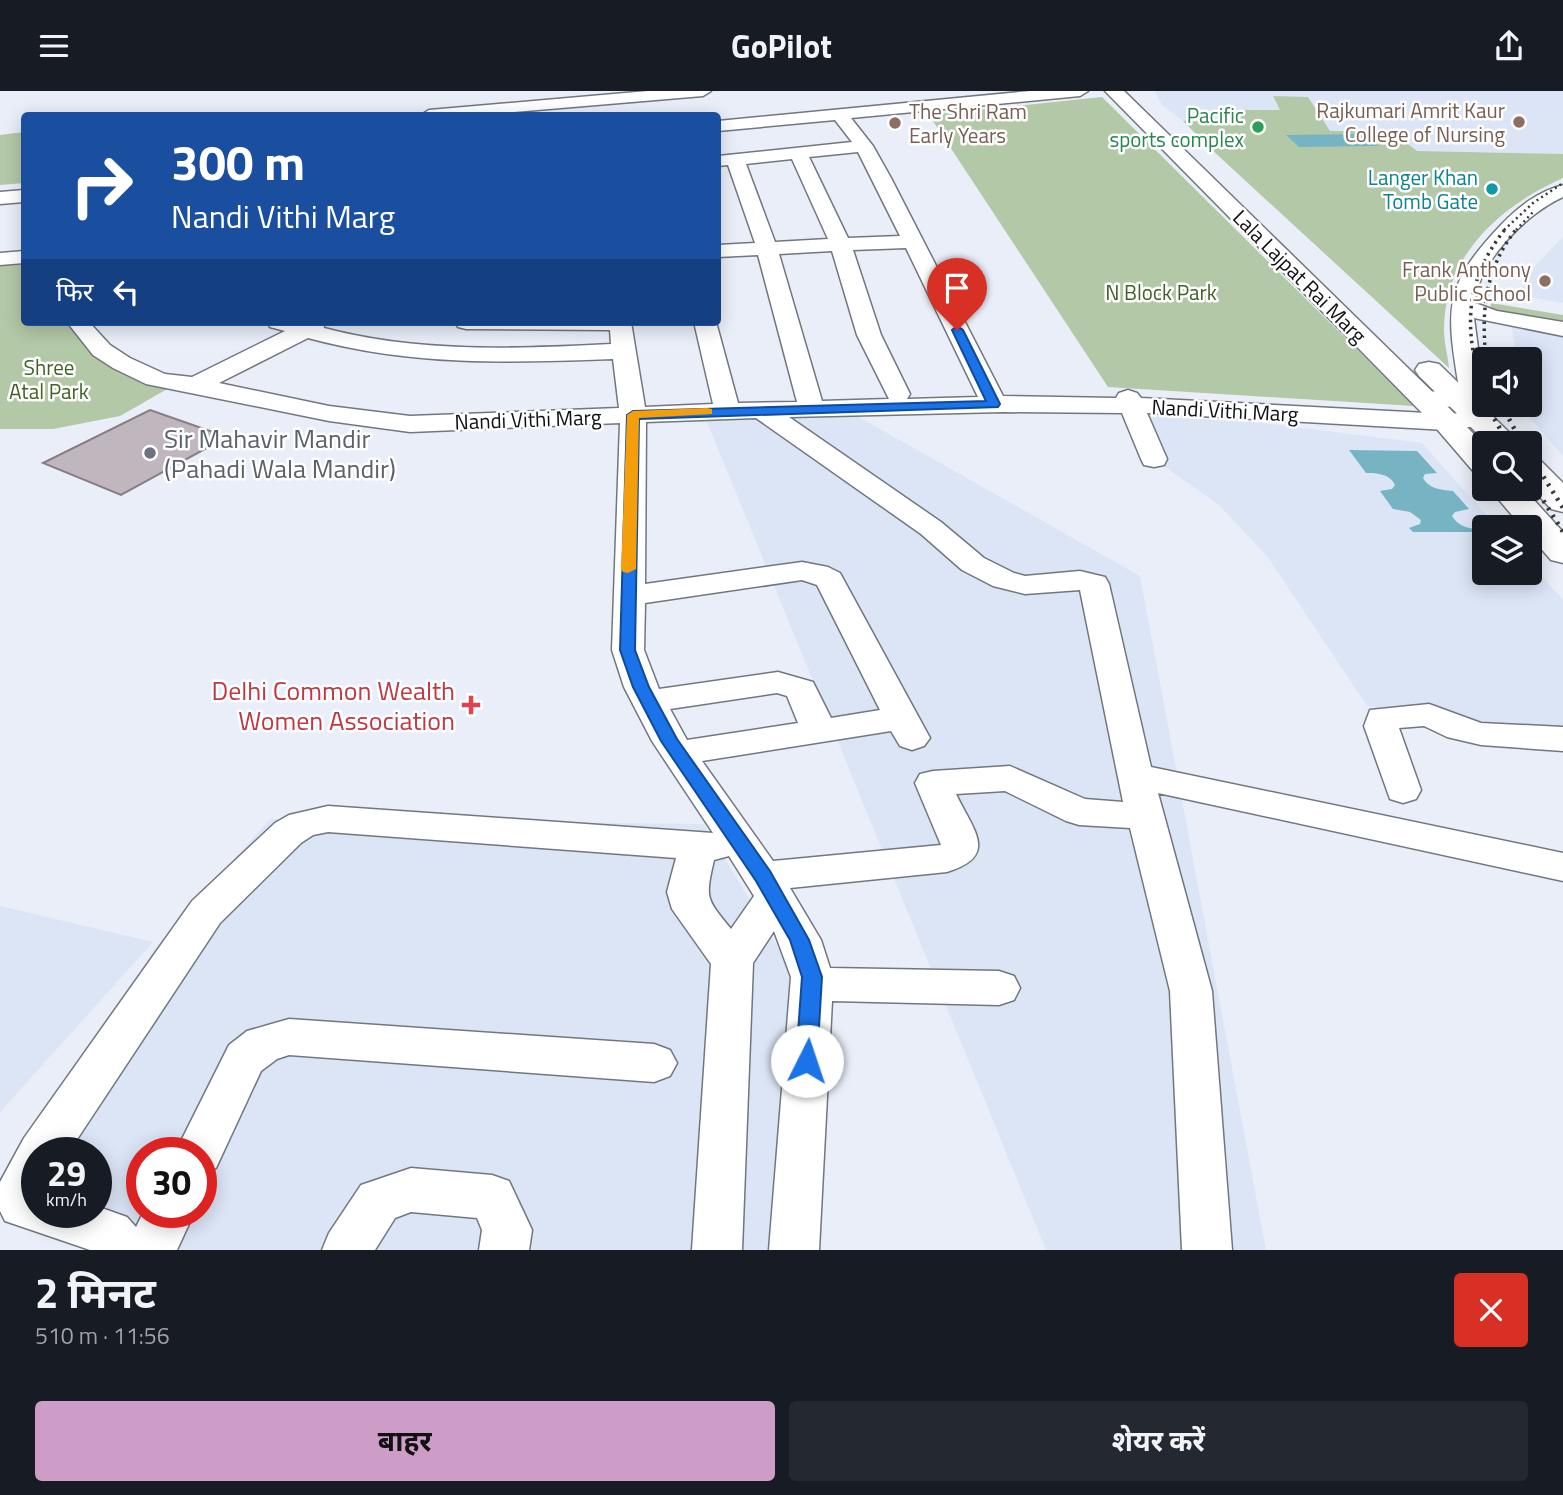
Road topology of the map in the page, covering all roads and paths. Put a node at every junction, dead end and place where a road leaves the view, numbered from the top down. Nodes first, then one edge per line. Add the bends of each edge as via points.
1 (703, 91) edge
2 (901, 91) edge
3 (1080, 91) edge
4 (1114, 91) edge
5 (1132, 91) edge
6 (919, 107) junction
7 (463, 112) edge
8 (839, 114) junction
9 (721, 126) edge
10 (864, 146) junction
11 (798, 153) junction
12 (726, 160) edge
13 (1563, 191) edge
14 (21, 193) edge
15 (0, 196) edge
16 (914, 241) junction
17 (841, 246) junction
18 (767, 249) junction
19 (721, 251) edge
20 (21, 257) edge
21 (0, 259) edge
22 (1314, 276) junction
23 (1464, 307) junction
24 (82, 326) edge
25 (98, 326) edge
26 (314, 326) edge
27 (620, 326) edge
28 (707, 326) edge
29 (1563, 329) edge
30 (622, 351) junction
31 (189, 383) junction
32 (898, 394) dead end
33 (1129, 402) junction
34 (999, 404) junction
35 (811, 408) junction
36 (745, 410) junction
37 (1454, 411) junction
38 (633, 415) junction
39 (1486, 431) edge
40 (1472, 443) edge
41 (1154, 459) dead end
42 (1542, 480) edge
43 (1517, 501) edge
44 (1563, 502) edge
45 (1563, 553) edge
46 (628, 596) junction
47 (648, 701) junction
48 (819, 730) junction
49 (1563, 739) edge
50 (678, 753) junction
51 (1135, 776) junction
52 (1403, 790) dead end
53 (1146, 816) junction
54 (737, 840) junction
55 (698, 846) junction
56 (1563, 867) edge
57 (769, 887) junction
58 (732, 961) junction
59 (811, 984) junction
60 (999, 988) dead end
61 (654, 1063) dead end
62 (52, 1137) edge
63 (207, 1137) edge
64 (93, 1228) edge
65 (162, 1228) edge
66 (124, 1250) edge
67 (151, 1250) edge
68 (347, 1250) edge
69 (504, 1250) edge
70 (717, 1250) edge
71 (794, 1250) edge
72 (1208, 1250) edge

1 - 7 street
2 - 6 street
3 - 6 street
4 - 22 main road, Lala Lajpat Rai Marg via 1292,268
5 - 22 main road, Lala Lajpat Rai Marg
6 - 8 street
8 - 9 street
8 - 10 street
10 - 11 street
10 - 16 street
11 - 12 street
11 - 17 street
12 - 18 street
13 - 23 street via 1543,198 1504,234 1473,271
14 - 15 street
16 - 17 street
16 - 34 street
17 - 18 street
17 - 32 street via 869,335
18 - 19 street
18 - 35 street
20 - 21 street
22 - 37 main road, Lala Lajpat Rai Marg
22 - 37 main road, Lala Lajpat Rai Marg via 1337,284 1403,345
23 - 29 street
23 - 37 street via 1464,345 1472,392
24 - 31 street, Nandi Vithi Marg via 102,349 131,369 159,380
25 - 31 street, Nandi Vithi Marg via 127,350
26 - 30 street via 366,345 422,353 510,356
26 - 31 street
27 - 30 street
28 - 36 street
30 - 38 street
31 - 38 street, Nandi Vithi Marg via 305,411 396,423
33 - 34 street, Nandi Vithi Marg
33 - 37 street, Nandi Vithi Marg
33 - 41 street
34 - 35 street, Nandi Vithi Marg
35 - 36 street, Nandi Vithi Marg
36 - 38 street, Nandi Vithi Marg
36 - 51 street via 931,528 973,564 1004,580 1024,585 1080,580 1094,584
37 - 39 main road, Lala Lajpat Rai Marg
37 - 40 main road, Lala Lajpat Rai Marg
38 - 46 street
42 - 44 main road
43 - 45 main road
46 - 47 street via 628,650
46 - 48 street via 802,572 829,579 907,728
47 - 48 street via 779,682 801,689
47 - 50 street
48 - 50 street
49 - 52 street via 1481,734 1429,715 1382,718
50 - 54 street
51 - 53 street
51 - 56 street
53 - 57 street via 1079,812 1010,778 933,783 960,842 960,852 947,858
53 - 72 street via 1191,991
54 - 55 street
54 - 57 street
55 - 58 street via 687,892 692,909
55 - 62 street via 397,822 328,819 302,824 206,912
57 - 58 street
57 - 59 street via 800,940
58 - 70 street
59 - 60 street
59 - 71 street
61 - 63 street via 289,1037 263,1044 245,1059
64 - 66 street via 109,1233
65 - 67 street
68 - 69 street via 379,1201 411,1190 492,1197 507,1230

